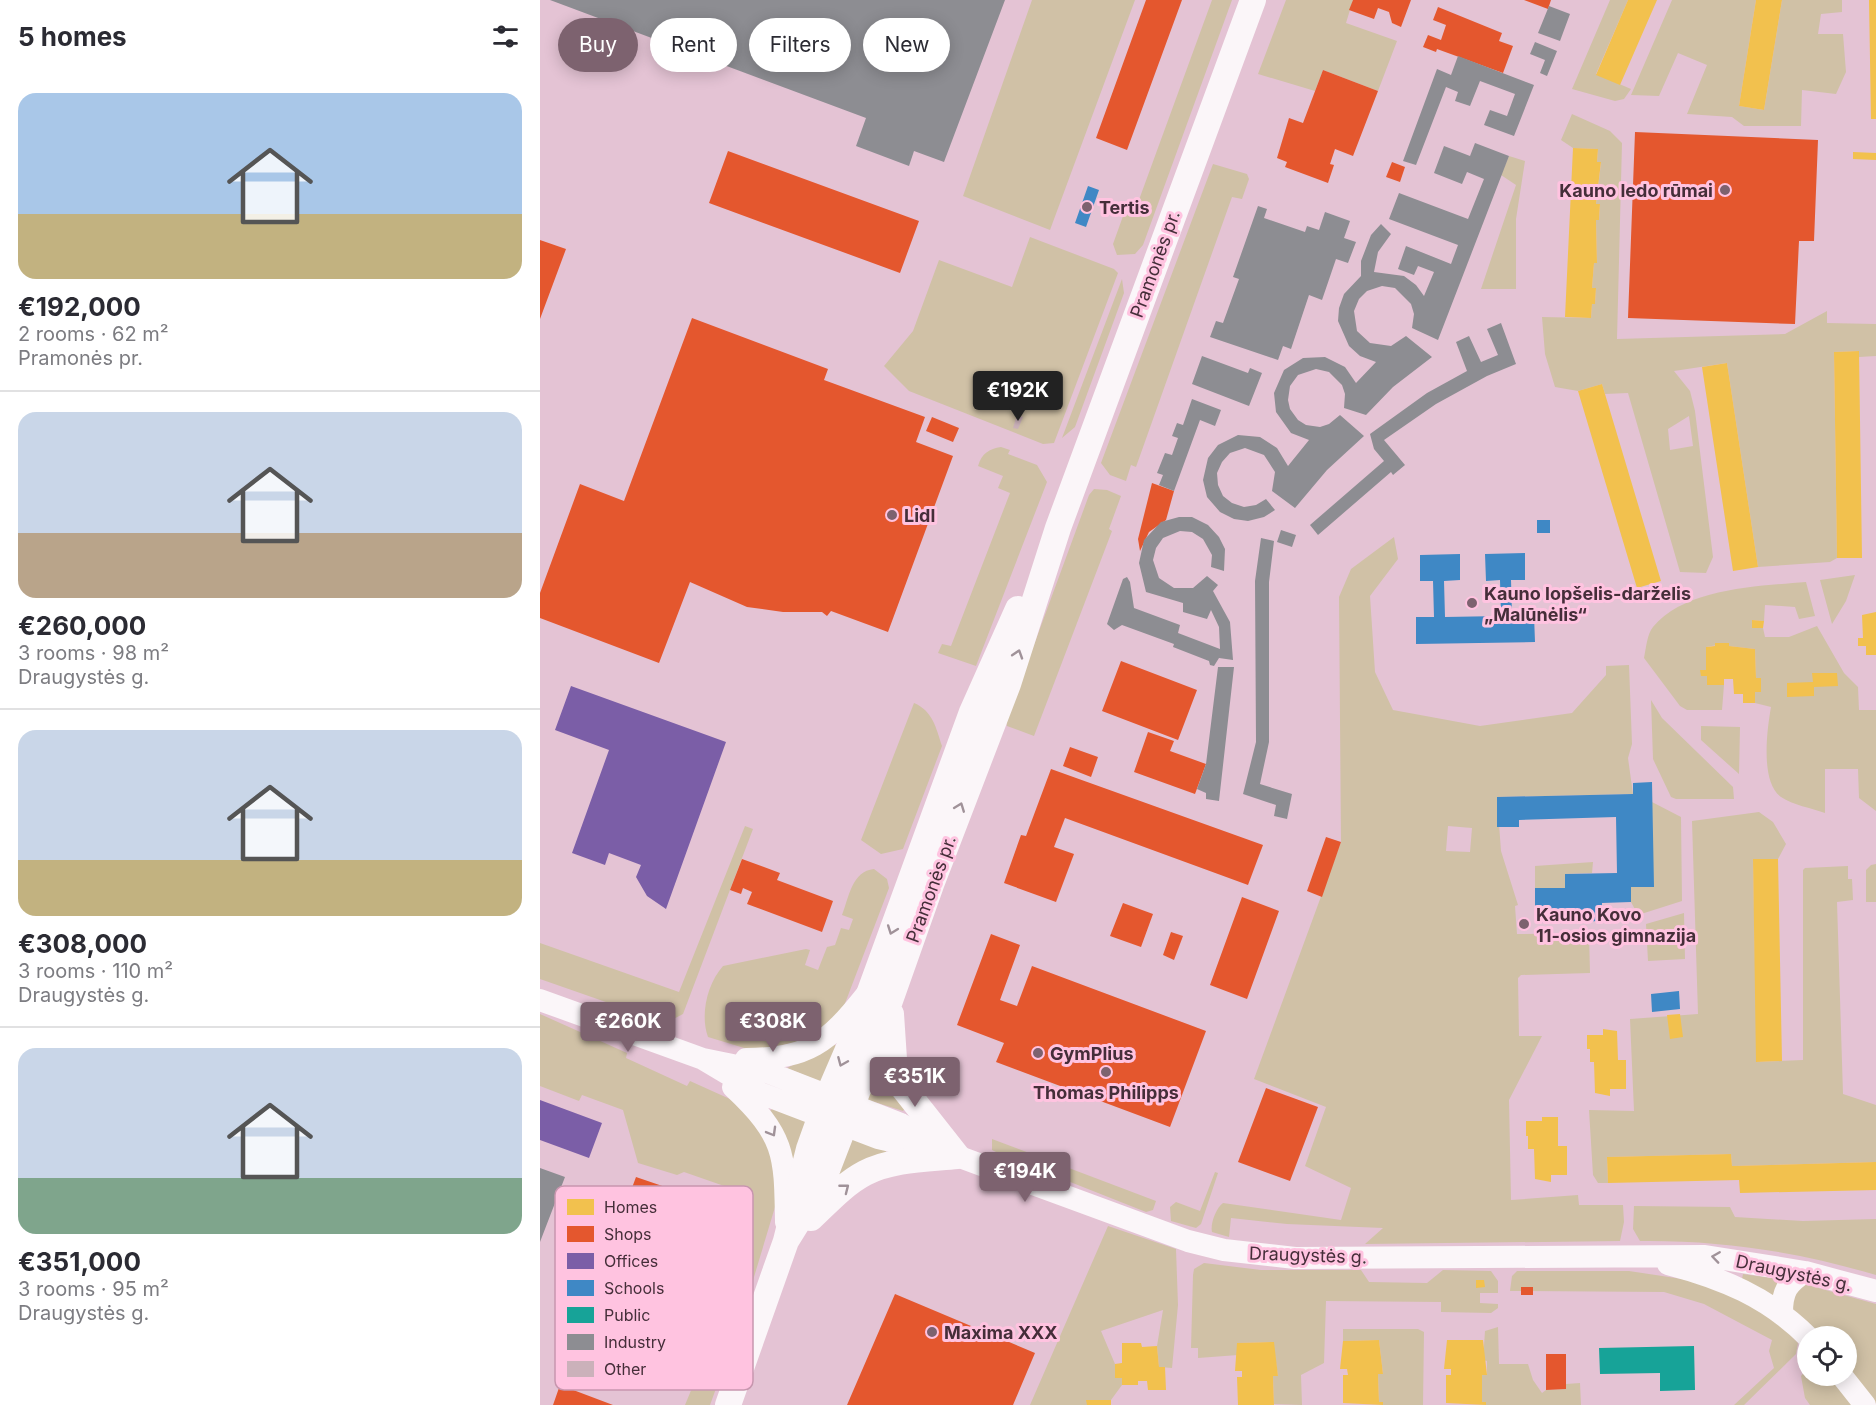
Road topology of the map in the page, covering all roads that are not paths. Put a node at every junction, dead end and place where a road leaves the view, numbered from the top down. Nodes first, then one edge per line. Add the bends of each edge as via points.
1 (1253, 0) edge
2 (880, 996) junction
3 (540, 1000) edge
4 (703, 1059) junction
5 (824, 1106) junction
6 (849, 1115) junction
7 (957, 1155) junction
8 (786, 1241) junction
9 (1640, 1257) junction
10 (1805, 1272) junction
11 (1876, 1291) edge
12 (1782, 1313) junction
13 (1797, 1327) edge
14 (753, 1334) edge
15 (1850, 1386) edge
16 (733, 1390) edge
17 (728, 1405) edge
18 (1864, 1405) edge

1 - 2 main road, Pramonės pr. via 1058,528 1008,684 932,882
2 - 4 main road via 807,1050 774,1059
2 -> 5 main road, Pramonės pr.
2 - 6 main road, Pramonės pr.
2 - 7 main road via 901,1085
3 - 4 main road, Draugystės g.
4 - 5 main road, Draugystės g. via 760,1093
4 -> 8 main road via 762,1115 777,1140 785,1172
5 - 6 main road, Draugystės g.
5 - 8 main road, Pramonės pr.
6 - 7 main road, Draugystės g. via 901,1124
6 - 8 main road, Pramonės pr. via 822,1183
8 -> 7 main road via 844,1187 865,1173 890,1165
7 - 9 main road, Draugystės g. via 1188,1241 1252,1254 1295,1258
8 - 14 main road, Pramonės pr.
10 -> 9 main road, Draugystės g. via 1705,1256
9 - 12 main road, Draugystės g. via 1729,1282
10 - 11 main road, Draugystės g.
10 - 12 main road via 1789,1282
12 - 13 main road, Draugystės g.
15 - 18 main road
16 - 17 main road, Pramonės pr.

